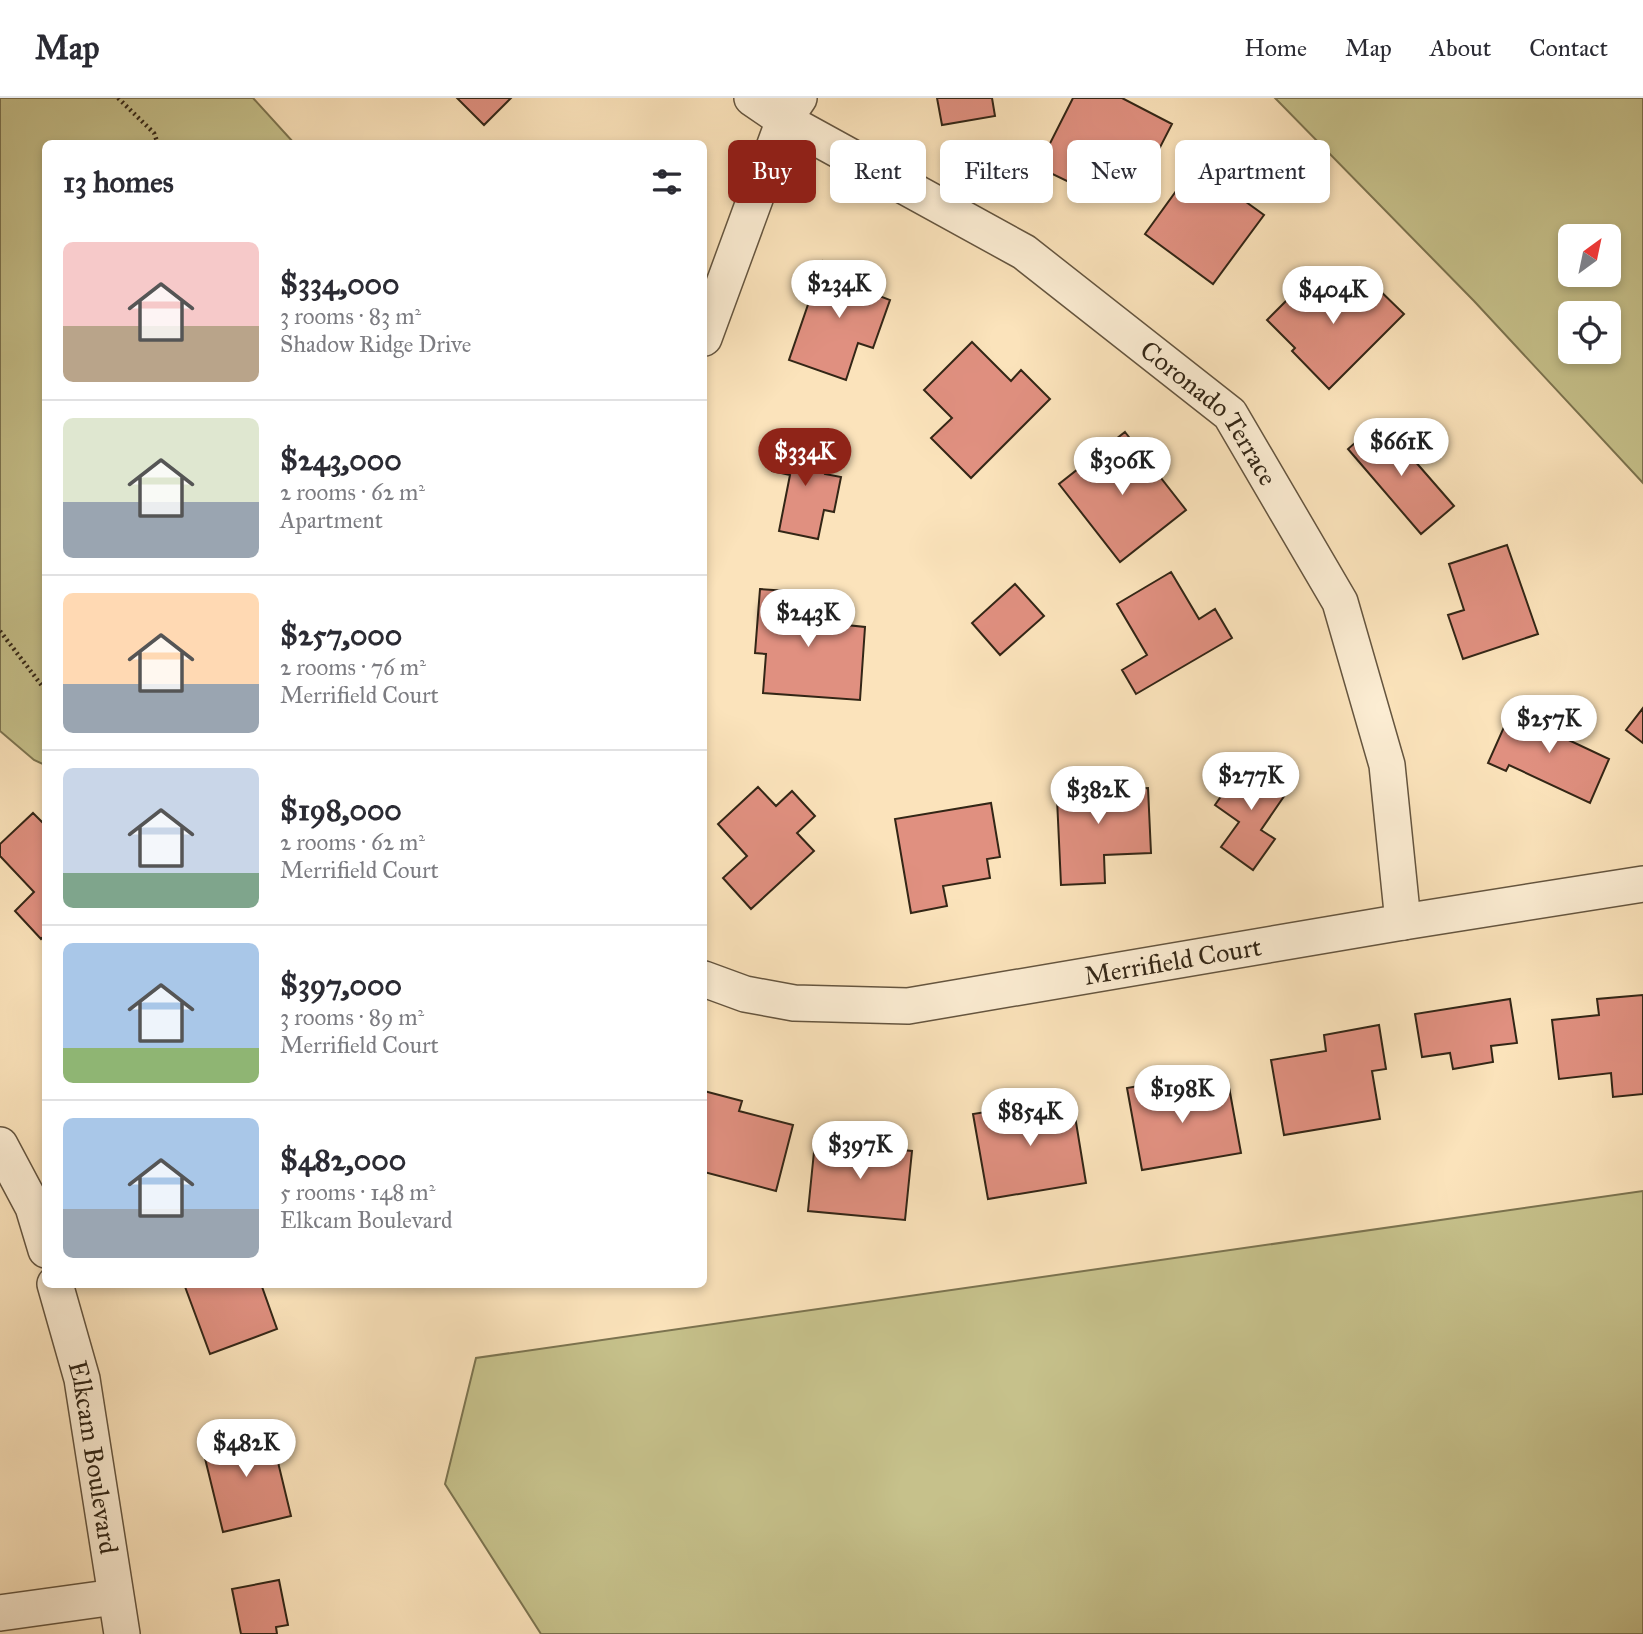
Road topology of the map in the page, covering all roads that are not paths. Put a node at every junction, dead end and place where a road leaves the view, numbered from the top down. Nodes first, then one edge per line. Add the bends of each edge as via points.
1 (752, 98) edge
2 (791, 109) edge
3 (707, 330) edge
4 (1643, 884) edge
5 (1403, 922) junction
6 (707, 980) edge
7 (0, 1145) edge
8 (39, 1206) edge
9 (42, 1225) edge
10 (56, 1288) edge
11 (115, 1597) junction
12 (0, 1613) edge
13 (122, 1634) edge

1 - 2 street, Coronado Terrace
2 - 3 street
2 - 5 street, Coronado Terrace via 1024,253 1230,414 1340,602 1387,765
4 - 5 street, Merrifield Court
5 - 6 street, Merrifield Court via 908,1006 794,1003
7 - 8 street
8 - 9 street
10 - 11 street, Elkcam Boulevard via 82,1379
11 - 12 street
11 - 13 street, Elkcam Boulevard

